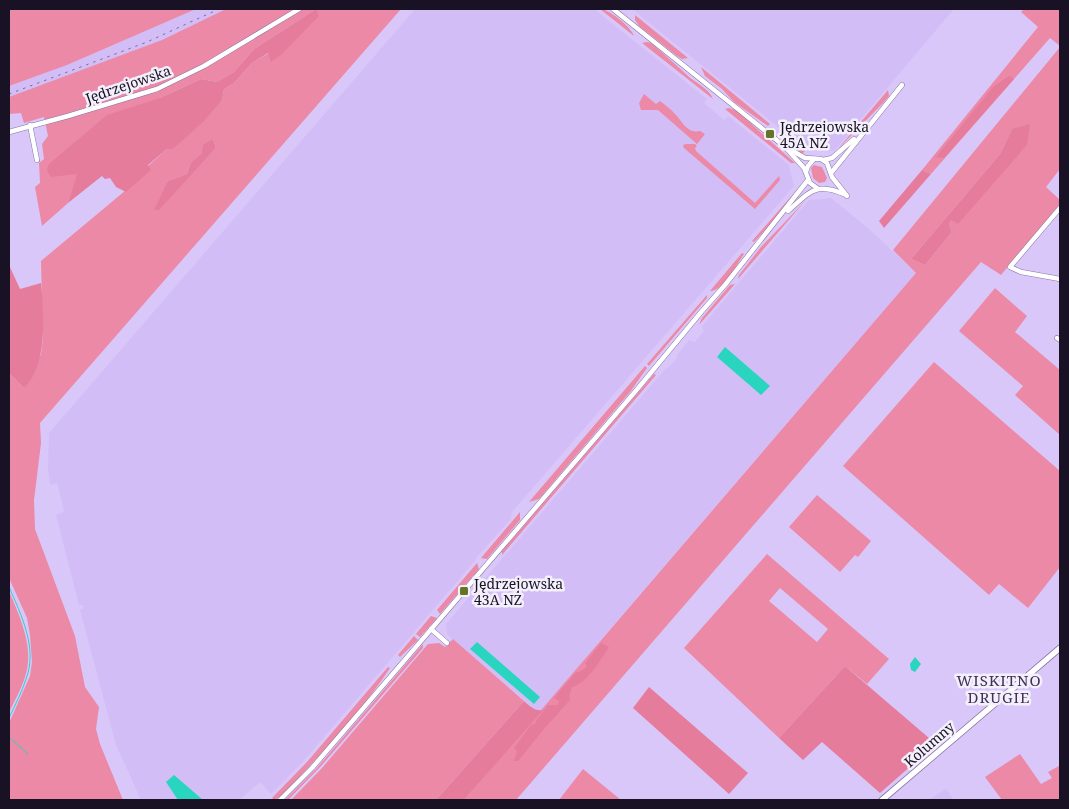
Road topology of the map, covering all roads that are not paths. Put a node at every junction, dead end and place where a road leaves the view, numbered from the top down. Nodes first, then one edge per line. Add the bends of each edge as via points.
1 (299, 9) edge
2 (613, 9) edge
3 (902, 85) dead end
4 (30, 125) junction
5 (864, 129) junction
6 (9, 132) edge
7 (784, 146) junction
8 (814, 159) junction
9 (37, 160) dead end
10 (823, 160) junction
11 (806, 172) junction
12 (831, 175) junction
13 (808, 180) junction
14 (826, 188) junction
15 (818, 189) junction
16 (1060, 208) edge
17 (778, 220) junction
18 (1060, 279) edge
19 (431, 629) junction
20 (447, 643) dead end
21 (1060, 648) edge
22 (280, 800) edge
23 (882, 800) edge

1 - 4 street, Jędrzejowska via 204,66 157,89
2 - 7 street
3 - 5 street
4 - 6 street, Jędrzejowska
4 - 9 street
5 - 10 street via 832,158
5 - 12 street
7 - 8 street via 805,158
7 - 11 street
8 - 10 street
8 - 11 street
10 - 12 street
11 - 13 street
12 - 14 street
12 - 14 street via 847,196
13 - 15 street
13 - 17 street
14 - 15 street
15 - 17 street
16 - 18 street via 1010,267
17 - 19 street
19 - 20 street
19 - 22 street via 312,768
21 - 23 street, Kolumny

